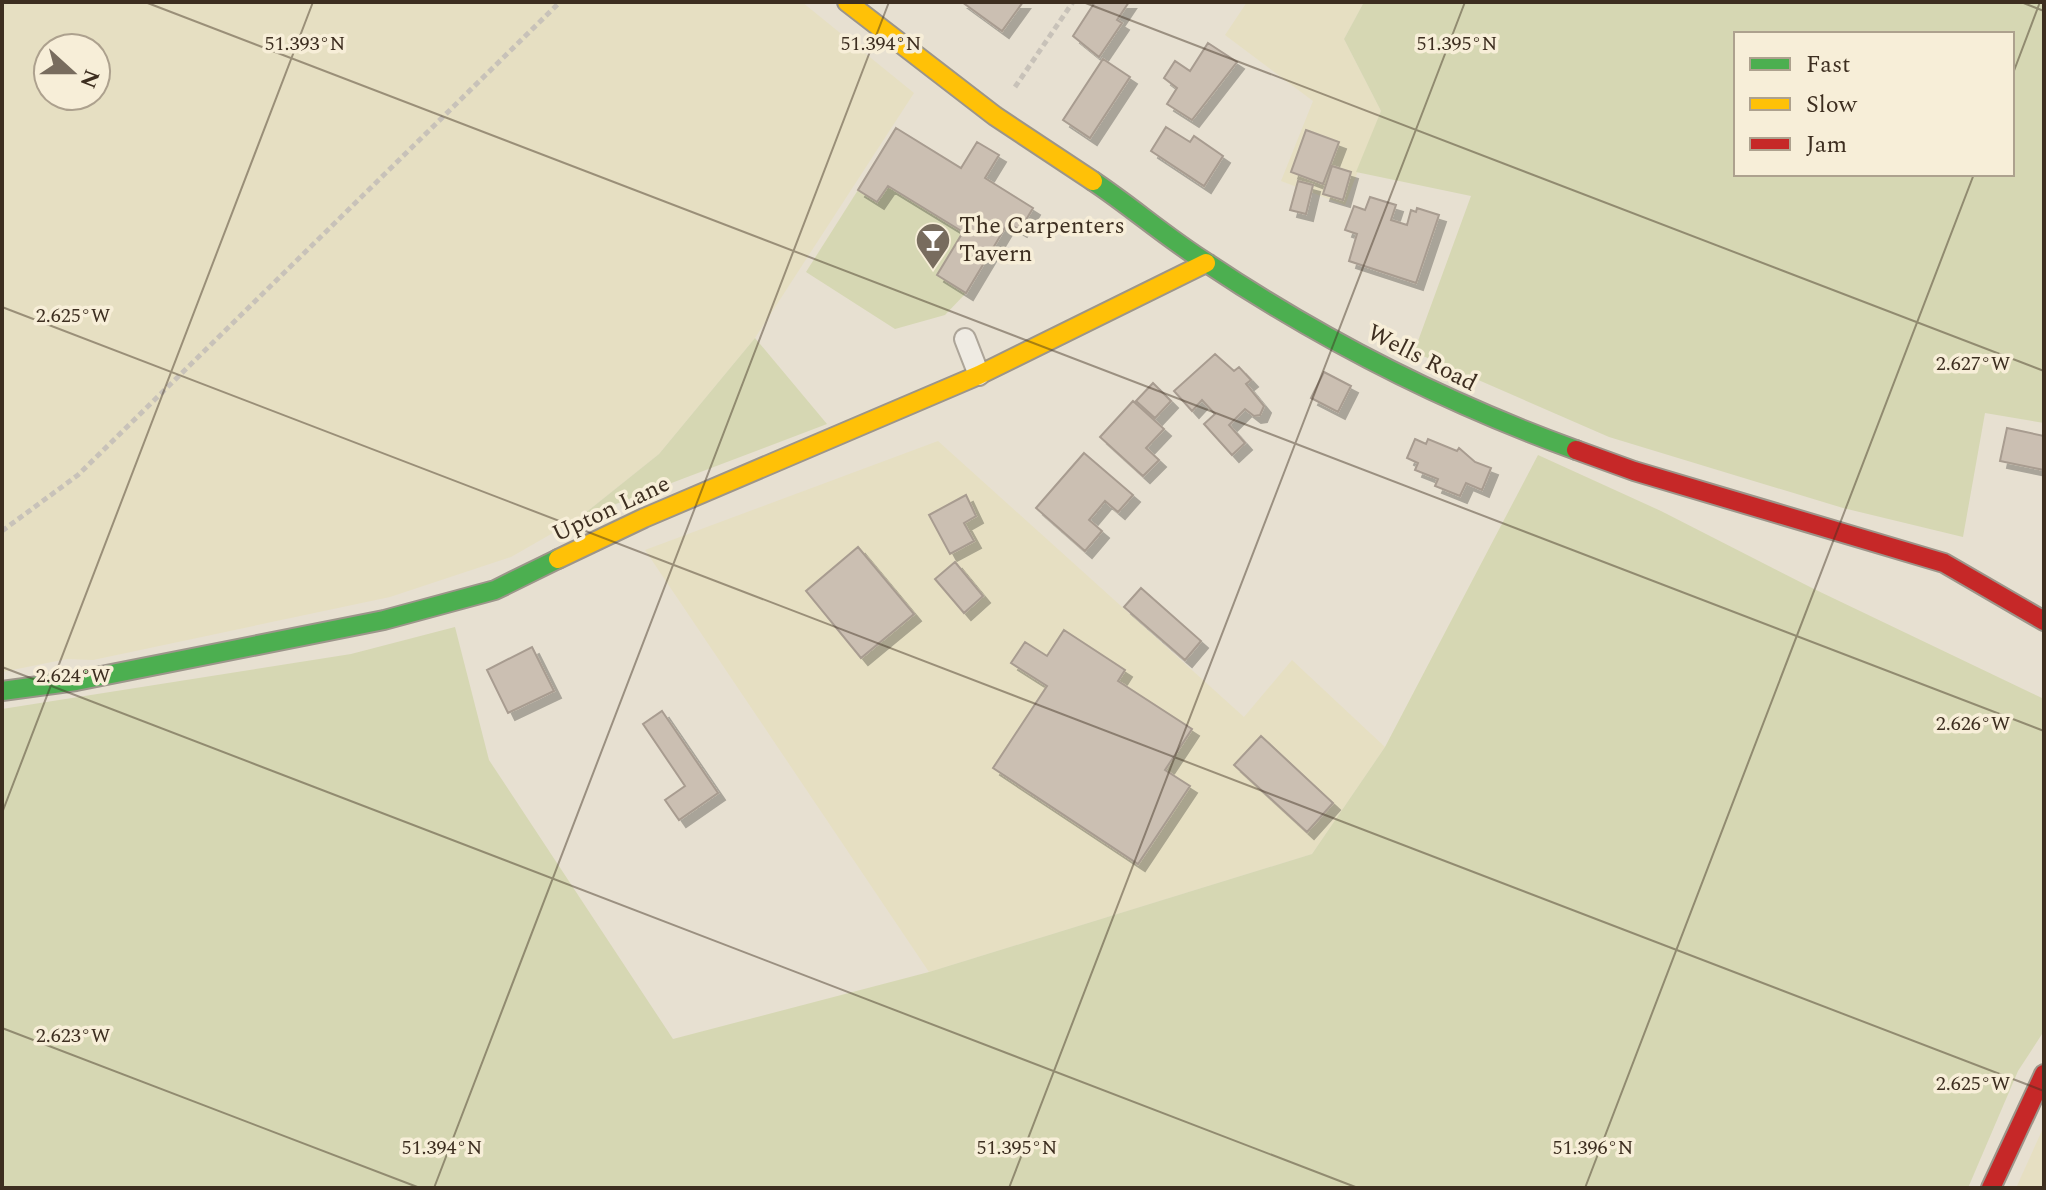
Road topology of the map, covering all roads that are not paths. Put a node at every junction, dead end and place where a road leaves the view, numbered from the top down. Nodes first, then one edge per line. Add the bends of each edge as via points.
1 (847, 2) edge
2 (1206, 263) junction
3 (965, 339) dead end
4 (979, 375) junction
5 (2044, 621) edge
6 (2, 691) edge
7 (2044, 1074) edge
8 (1991, 1188) edge

1 - 2 street, Wells Road via 995,116
2 - 4 street, Upton Lane
2 - 5 street, Wells Road via 1371,361 1488,418 1634,471 1944,563
3 - 4 lane
4 - 6 street, Upton Lane via 644,518 495,590 384,620
7 - 8 street

